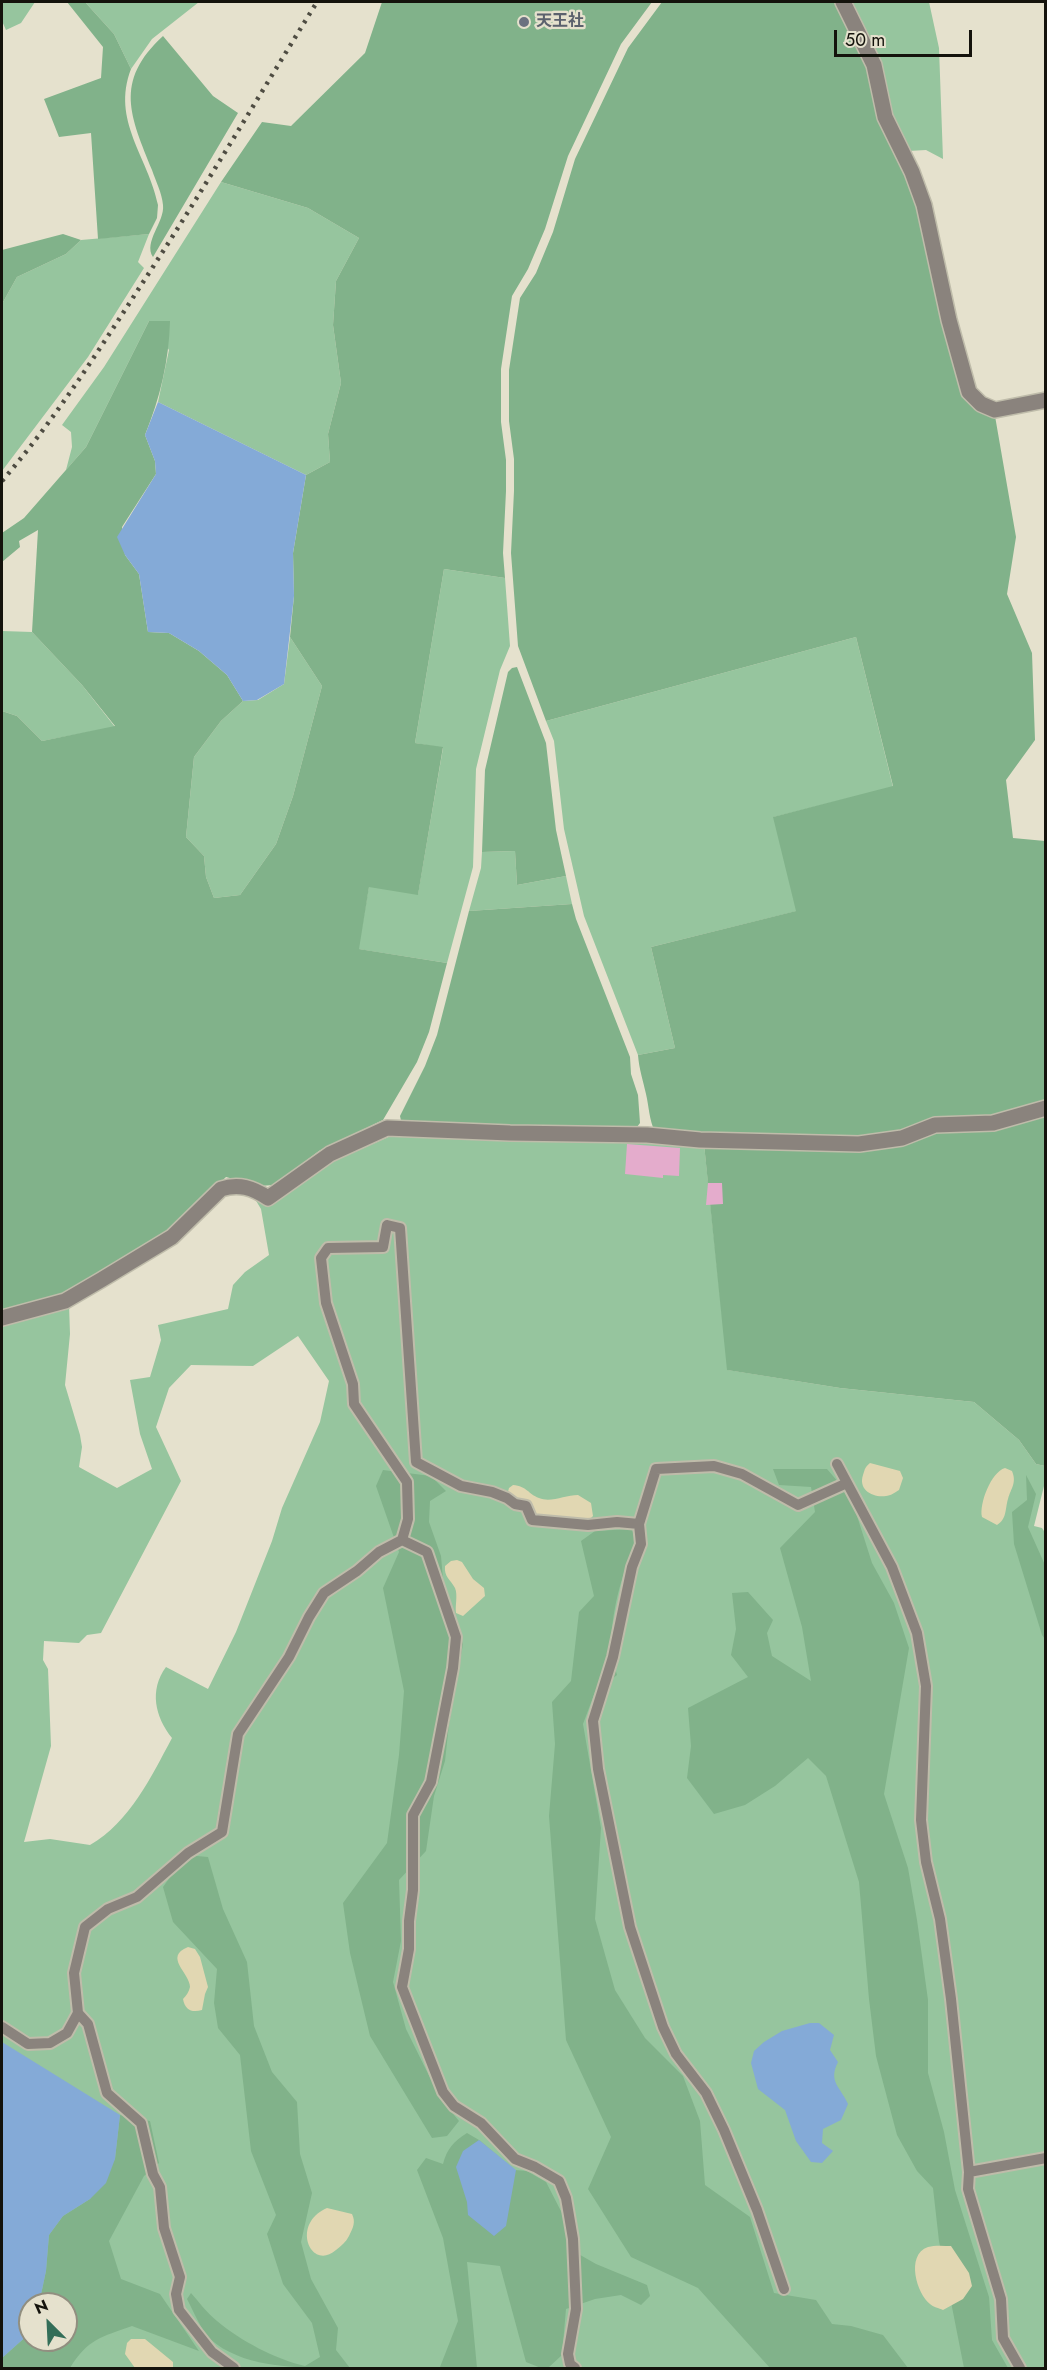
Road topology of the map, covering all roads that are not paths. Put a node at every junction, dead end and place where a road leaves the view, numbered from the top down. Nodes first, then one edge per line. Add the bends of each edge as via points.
1 (843, 2) edge
2 (1046, 400) edge
3 (1046, 1108) edge
4 (2, 1318) edge
5 (837, 1464) dead end
6 (848, 1484) junction
7 (639, 1524) junction
8 (402, 1540) junction
9 (78, 2013) junction
10 (2, 2027) edge
11 (1046, 2158) edge
12 (969, 2172) junction
13 (784, 2289) dead end
14 (234, 2368) edge
15 (575, 2368) edge
16 (1020, 2368) edge

1 - 2 street via 874,65 885,117 924,205 969,392 981,404 995,410
3 - 4 street via 993,1123 935,1125 902,1137 859,1144 387,1128 330,1154 268,1198 244,1186 222,1189 172,1237 101,1280 65,1301
5 - 6 lane
6 - 7 lane via 798,1505 742,1474 714,1466 656,1469
6 - 12 lane via 892,1567 917,1633 926,1686 921,1820 948,1976
7 - 8 lane via 588,1526 532,1520 526,1506 492,1492 461,1486 417,1462 400,1228 387,1225 383,1247 328,1248 321,1258 326,1303 353,1384 354,1404 407,1482 408,1519
7 - 13 lane via 641,1544 632,1566 614,1657 593,1721 598,1769 630,1927 663,2027 676,2054 706,2093 724,2130
8 - 9 lane via 379,1552 324,1593 309,1617 289,1657 238,1734 222,1832 188,1853 137,1897 108,1909 86,1927 74,1973
8 - 15 lane via 427,1552 456,1638 431,1782 413,1815 413,1890 402,1987 448,2099 481,2123 515,2158 559,2181 573,2239 576,2309 568,2354
9 - 10 lane via 67,2033 50,2043 28,2044
9 - 14 lane via 88,2024 107,2093 141,2123 153,2174 160,2187 164,2228 180,2277 176,2294 179,2310 212,2352
11 - 12 lane
12 - 16 lane via 968,2189 1001,2299 1003,2338

